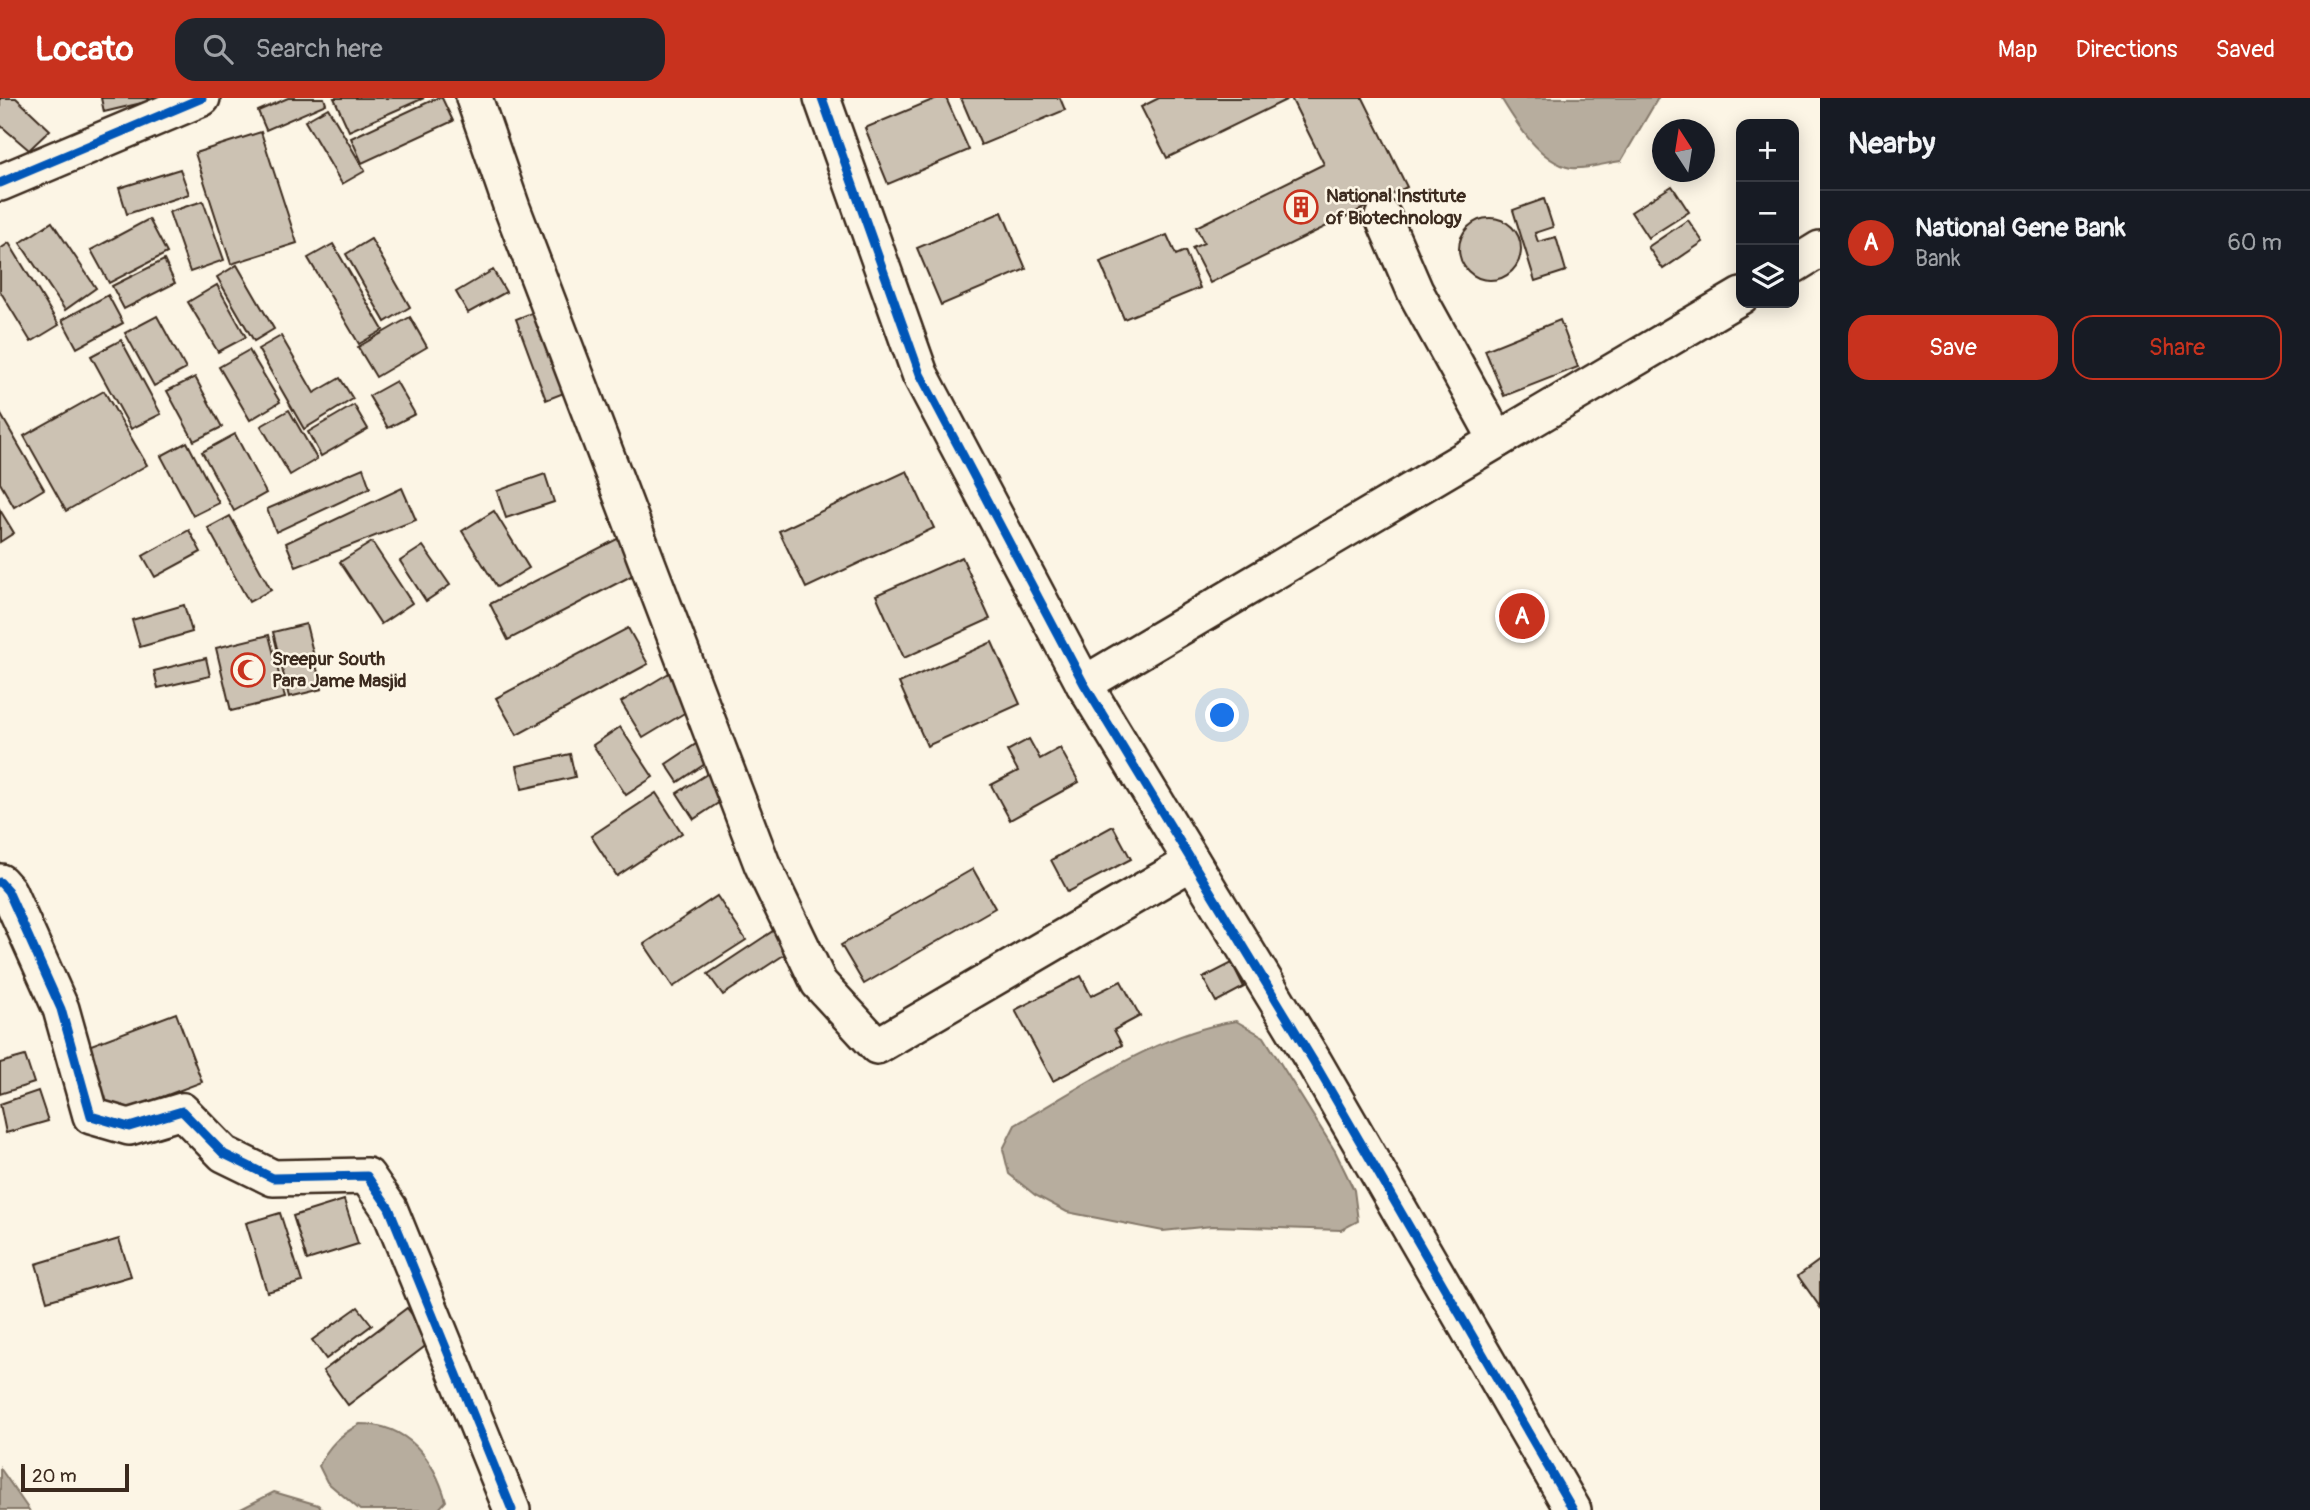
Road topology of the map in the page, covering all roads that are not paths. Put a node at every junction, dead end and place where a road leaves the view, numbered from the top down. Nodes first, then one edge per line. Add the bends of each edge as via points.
1 (202, 98) edge
2 (474, 98) edge
3 (822, 98) edge
4 (0, 183) edge
5 (1383, 217) dead end
6 (1820, 249) edge
7 (1799, 262) edge
8 (1736, 299) edge
9 (1497, 440) junction
10 (1084, 684) junction
11 (1192, 862) junction
12 (0, 882) edge
13 (512, 1510) edge
14 (1573, 1510) edge

1 - 4 street
2 - 11 street via 762,864 820,983 877,1046
3 - 10 street via 920,374
5 - 9 street via 1415,291
6 - 7 street
8 - 9 street
9 - 10 street
10 - 11 street
11 - 14 street via 1314,1062
12 - 13 street via 61,1009 91,1116 129,1127 182,1111 224,1154 273,1178 367,1176 389,1208

